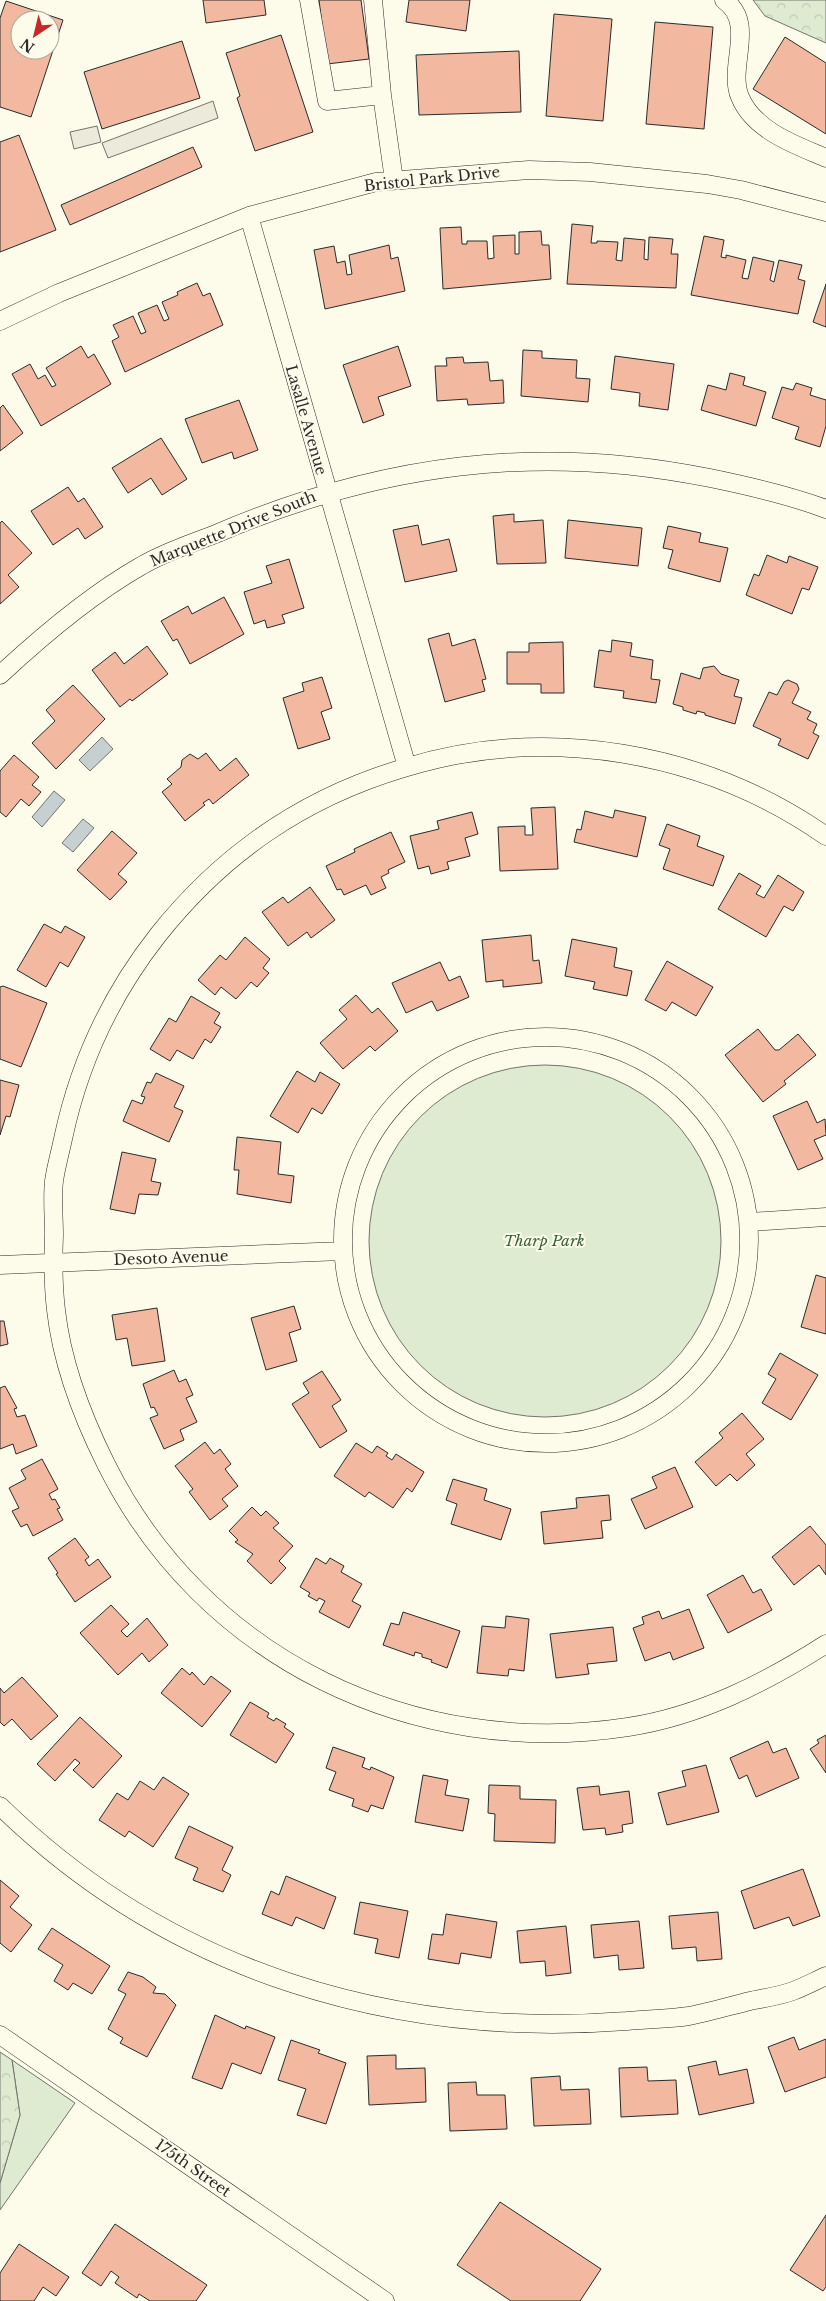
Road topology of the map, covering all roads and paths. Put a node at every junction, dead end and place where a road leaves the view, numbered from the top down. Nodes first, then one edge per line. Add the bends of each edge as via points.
1 (309, 0) edge
2 (372, 0) edge
3 (724, 0) edge
4 (382, 95) junction
5 (826, 158) edge
6 (394, 180) junction
7 (825, 208) edge
8 (249, 216) junction
9 (0, 321) edge
10 (326, 492) junction
11 (826, 509) edge
12 (0, 675) edge
13 (406, 767) junction
14 (826, 836) edge
15 (826, 1217) edge
16 (750, 1222) junction
17 (342, 1250) junction
18 (53, 1263) junction
19 (0, 1265) edge
20 (826, 1644) edge
21 (0, 1806) edge
22 (826, 1976) edge
23 (0, 2035) edge
24 (385, 2301) edge

1 - 4 street via 327,102
2 - 4 street
3 - 5 street via 730,4 741,28 737,84 744,104 775,134
4 - 6 street
6 - 7 street, Bristol Park Drive via 529,170 590,172 707,184
6 - 8 street, Bristol Park Drive
8 - 9 street, Bristol Park Drive via 60,292
8 - 10 street, Lasalle Avenue
10 - 11 street, Marquette Drive South via 441,467 515,461 586,461 679,472 756,488
10 - 12 street, Marquette Drive South via 258,516 142,565 80,608
10 - 13 street, Lasalle Avenue
13 - 14 street via 480,750 515,747 556,746 624,754 669,764 732,785 795,815
13 - 18 street via 344,791 269,830 217,870 145,952 103,1018 72,1098 54,1183
15 - 16 street
16 - 17 street via 741,1179 716,1126 673,1080 631,1054 589,1040 522,1037 462,1053 415,1083 377,1125 353,1173 344,1212
16 - 17 street via 744,1292 715,1355 682,1393 634,1425 584,1440 544,1444 503,1439 471,1429 441,1414 389,1369 361,1325 348,1288
17 - 18 street, Desoto Avenue
18 - 19 street, Desoto Avenue
18 - 20 street via 56,1315 77,1398 93,1439 126,1501 161,1550 209,1602 256,1641 314,1677 417,1718 493,1731 564,1734 632,1727 722,1701 755,1686
21 - 22 street via 79,1872 176,1933 279,1979 365,2005 450,2019 576,2025 687,2016 792,1992
23 - 24 street, 175th Street

